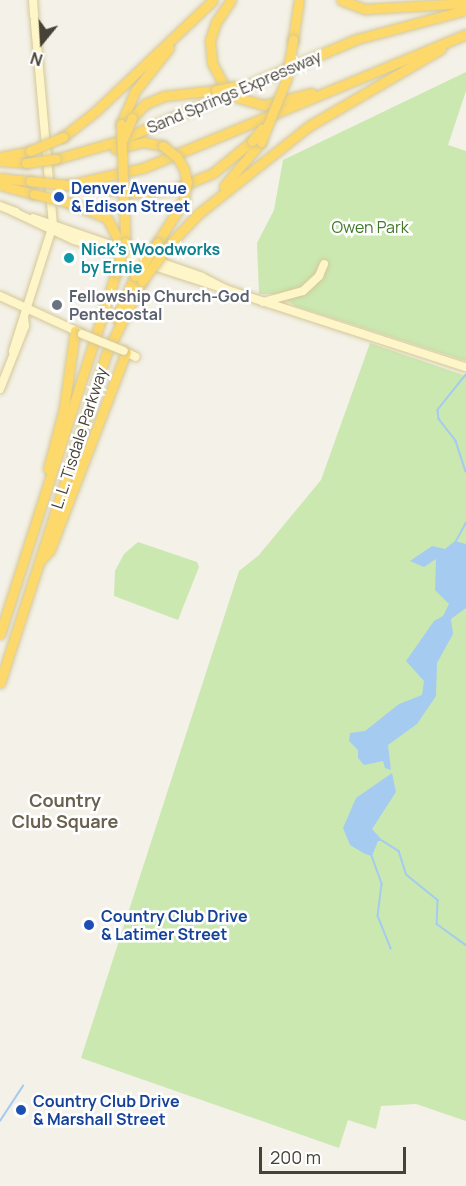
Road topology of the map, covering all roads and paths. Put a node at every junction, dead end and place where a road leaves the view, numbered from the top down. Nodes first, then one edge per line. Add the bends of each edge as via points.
1 (33, 0) edge
2 (213, 0) edge
3 (231, 0) edge
4 (299, 0) edge
5 (341, 0) edge
6 (466, 3) edge
7 (466, 9) edge
8 (192, 21) junction
9 (466, 35) edge
10 (383, 67) junction
11 (220, 93) junction
12 (256, 142) junction
13 (0, 159) edge
14 (56, 159) junction
15 (121, 159) junction
16 (0, 178) edge
17 (0, 185) edge
18 (68, 185) junction
19 (0, 206) edge
20 (198, 214) junction
21 (52, 228) junction
22 (324, 264) dead end
23 (116, 272) junction
24 (138, 279) junction
25 (0, 298) edge
26 (263, 302) junction
27 (26, 313) junction
28 (79, 332) junction
29 (125, 351) junction
30 (136, 357) dead end
31 (466, 367) edge
32 (0, 389) edge
33 (34, 530) junction
34 (38, 563) junction
35 (0, 634) edge
36 (0, 683) edge

1 - 21 main road
2 - 8 highway
3 - 10 highway via 216,22 210,48 215,71 228,90 255,104 285,103
4 - 12 highway, bridge via 281,94
5 - 6 highway via 359,8
7 - 11 highway, Sand Springs Expressway via 357,39
8 - 13 highway, bridge via 89,118 63,137
8 - 15 highway, bridge via 135,91 121,124
9 - 10 highway
9 - 20 highway via 309,126
10 - 18 highway via 143,168
11 - 14 highway, Sand Springs Expressway via 115,142
11 - 15 highway, bridge via 164,96 145,105 124,134
12 - 18 highway via 213,173 174,189 135,193
12 - 20 highway
13 - 14 highway, Sand Springs Expressway, bridge via 26,163
14 - 24 highway, bridge via 83,157 138,143 163,146 184,169 187,182 183,202
15 - 23 highway, L. L. Tisdale Parkway, bridge via 126,232
16 - 18 highway, bridge
17 - 23 highway, bridge via 101,213 114,228 119,250
19 - 21 main road
20 - 24 highway, bridge
21 - 26 main road
21 - 27 main road
22 - 26 main road via 320,276 303,291
23 - 33 highway, L. L. Tisdale Parkway
24 - 34 highway, L. L. Tisdale Parkway via 119,306
25 - 27 main road
26 - 31 main road
27 - 28 main road
27 - 32 main road
28 - 29 main road, bridge
28 - 33 highway
29 - 30 main road
29 - 34 highway via 50,550
33 - 35 highway, L. L. Tisdale Parkway
34 - 36 highway, L. L. Tisdale Parkway

